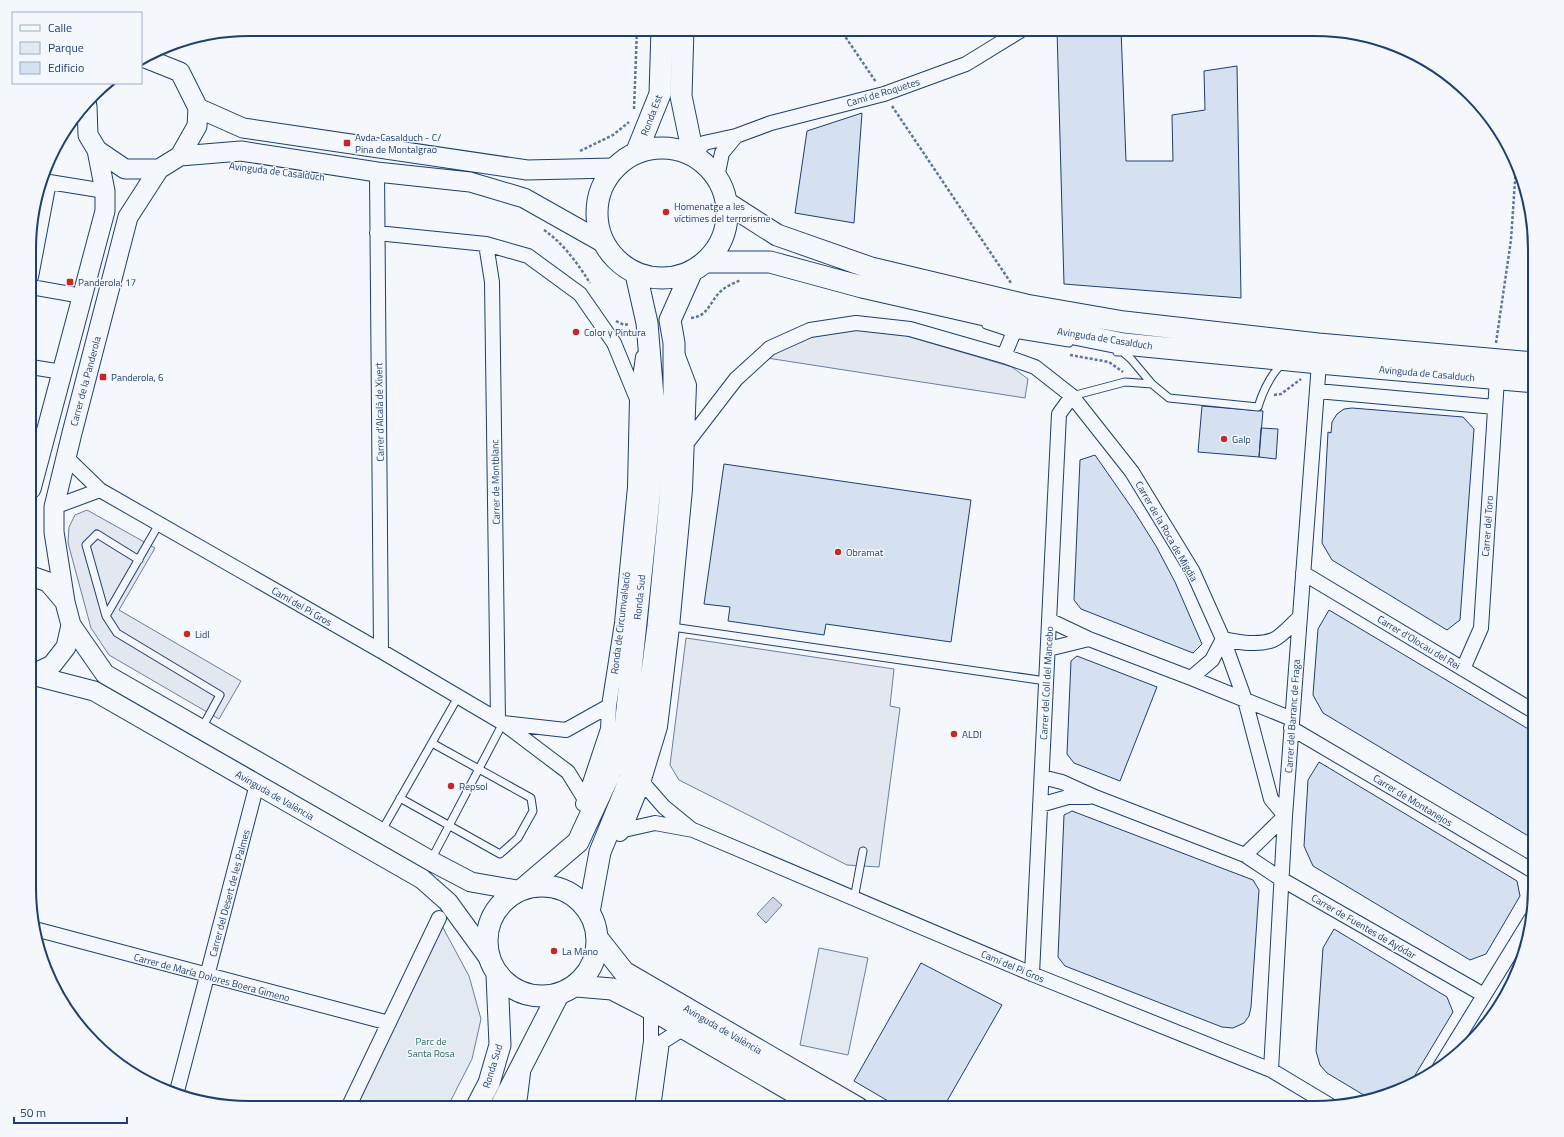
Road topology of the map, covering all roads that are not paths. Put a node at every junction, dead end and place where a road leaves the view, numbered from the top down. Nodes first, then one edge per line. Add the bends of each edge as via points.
1 (662, 36) edge
2 (683, 36) edge
3 (1012, 36) edge
4 (151, 60) edge
5 (198, 108) junction
6 (88, 110) edge
7 (75, 126) edge
8 (736, 136) junction
9 (93, 142) junction
10 (637, 151) junction
11 (693, 155) junction
12 (180, 156) junction
13 (613, 168) junction
14 (159, 169) junction
15 (377, 172) junction
16 (717, 177) junction
17 (46, 181) edge
18 (45, 188) edge
19 (105, 191) junction
20 (727, 203) junction
21 (377, 233) junction
22 (602, 242) junction
23 (486, 244) junction
24 (36, 245) edge
25 (699, 268) junction
26 (636, 274) junction
27 (862, 287) junction
28 (36, 288) edge
29 (82, 296) junction
30 (960, 317) dead end
31 (975, 322) dead end
32 (647, 323) junction
33 (1013, 334) junction
34 (674, 343) junction
35 (1079, 345) dead end
36 (1108, 350) dead end
37 (1004, 356) junction
38 (1287, 360) junction
39 (1528, 364) edge
40 (36, 368) edge
41 (1318, 369) junction
42 (1495, 369) junction
43 (62, 372) junction
44 (1528, 380) edge
45 (1152, 384) junction
46 (1317, 391) junction
47 (1072, 396) junction
48 (637, 399) junction
49 (1495, 406) junction
50 (38, 435) edge
51 (686, 444) junction
52 (36, 451) edge
53 (66, 457) junction
54 (100, 490) junction
55 (54, 507) junction
56 (159, 524) junction
57 (139, 560) junction
58 (1303, 573) junction
59 (36, 578) edge
60 (65, 602) junction
61 (106, 616) junction
62 (1300, 617) junction
63 (1049, 620) junction
64 (71, 625) junction
65 (672, 627) junction
66 (1089, 639) junction
67 (1223, 639) junction
68 (1048, 649) junction
69 (382, 651) junction
70 (1463, 669) junction
71 (36, 673) edge
72 (36, 676) edge
73 (1191, 678) junction
74 (1046, 681) junction
75 (458, 696) junction
76 (1244, 700) junction
77 (609, 706) junction
78 (1528, 708) edge
79 (500, 722) junction
80 (1292, 724) junction
81 (201, 729) junction
82 (432, 743) junction
83 (479, 769) junction
84 (1042, 777) junction
85 (643, 783) junction
86 (257, 784) junction
87 (1095, 797) junction
88 (400, 798) junction
89 (584, 798) junction
90 (1040, 805) junction
91 (1285, 816) junction
92 (449, 826) junction
93 (624, 830) junction
94 (693, 830) junction
95 (381, 832) junction
96 (578, 842) junction
97 (864, 851) dead end
98 (600, 852) junction
99 (1245, 855) junction
100 (431, 861) junction
101 (1528, 868) edge
102 (1281, 879) junction
103 (521, 889) junction
104 (854, 899) junction
105 (589, 912) junction
106 (439, 918) dead end
107 (40, 931) edge
108 (598, 939) junction
109 (1521, 942) edge
110 (492, 966) junction
111 (1032, 974) junction
112 (207, 975) junction
113 (567, 990) junction
114 (1484, 995) junction
115 (651, 1009) junction
116 (389, 1023) junction
117 (684, 1028) junction
118 (1447, 1055) edge
119 (524, 1058) junction
120 (1271, 1070) junction
121 (178, 1089) edge
122 (351, 1101) edge
123 (480, 1101) edge
124 (503, 1101) edge
125 (518, 1101) edge
126 (643, 1101) edge
127 (654, 1101) edge
128 (805, 1101) edge
129 (846, 1101) edge
130 (1323, 1101) edge

1 - 10 main road, Ronda Est via 660,94
2 - 11 main road via 681,96
3 - 8 street, Camí de Roquetes via 966,64 884,94 771,123
4 - 5 main road via 180,72
5 - 12 main road via 198,126
5 - 13 main road via 244,128 527,170
6 - 9 main road
7 - 9 main road
8 - 11 street, Camí de Roquetes via 704,143
8 - 16 street via 722,153
9 - 14 main road via 125,169
9 - 19 main road
10 - 11 main road via 667,147
10 - 13 main road
11 - 16 main road
12 - 14 main road
12 - 15 main road, Avinguda de Casalduch via 241,151
13 - 22 main road via 599,190 596,215
14 - 53 main road, Carrer de la Panderola via 128,217
15 - 21 street, Carrer d'Alcalà de Xivert
15 - 22 main road, Avinguda de Casalduch via 470,182 524,198
16 - 20 main road
17 - 19 street
18 - 24 street
19 - 29 main road via 104,211
20 - 25 main road via 724,237
20 - 42 main road, Avinguda de Casalduch via 777,235 870,268 1026,305 1124,322 1318,344
21 - 23 street, Ronda de Circumval·lació
21 - 69 street, Carrer d'Alcalà de Xivert
22 - 26 main road via 618,263
23 - 48 street, Ronda de Circumval·lació via 528,256 580,294 614,343
23 - 79 street, Carrer de Montblanc via 492,282
25 - 26 main road via 665,280
25 - 27 main road, Avinguda de Casalduch via 770,262
25 - 34 main road via 670,320
26 - 32 main road, Ronda Sud
27 - 30 lane
27 - 38 main road, Avinguda de Casalduch via 1124,344
28 - 29 street
29 - 43 main road
31 - 33 lane
32 - 48 street, Ronda de Circumval·lació
32 - 96 main road, Ronda Sud via 653,397 650,489 625,728 609,775
33 - 35 lane
33 - 37 street
34 - 51 street via 689,386
34 - 98 main road via 671,490 645,726 630,779
36 - 45 lane via 1123,352
37 - 47 street, Carrer de la Roca de Migdia via 1035,367
37 - 51 street, Carrer de la Roca de Migdia via 910,329 856,323 810,330 770,348 736,379
38 - 41 main road, Avinguda de Casalduch
38 - 45 lane via 1276,370 1258,407 1169,398
39 - 42 main road, Avinguda de Casalduch
40 - 43 street
41 - 42 main road, Avinguda de Casalduch
41 - 46 street, Carrer del Barranc de Fraga
42 - 44 main road, Avinguda de Casalduch
42 - 49 street, Carrer del Toro
43 - 50 main road
45 - 47 lane via 1125,382
46 - 49 street
46 - 58 street, Carrer del Barranc de Fraga
47 - 63 street, Carrer del Coll del Mancebo via 1059,414
47 - 67 street, Carrer de la Roca de Migdia via 1136,479 1193,572
48 - 77 street, Ronda de Circumval·lació via 635,486 622,623
49 - 70 street, Carrer del Toro via 1480,628
50 - 52 main road
51 - 65 street via 685,489
53 - 54 street, Camí del Pi Gros
53 - 55 main road, Carrer de la Panderola
54 - 55 street
54 - 56 street, Camí del Pi Gros
55 - 60 main road, Carrer de la Panderola via 54,532
56 - 57 lane
56 - 69 street, Camí del Pi Gros
57 - 61 lane
57 - 61 lane via 97,534 86,545
58 - 62 street, Carrer del Barranc de Fraga
58 - 70 street, Carrer d'Olocau del Rei
59 - 60 main road via 48,582
60 - 64 main road, Carrer de la Panderola
61 - 81 lane via 117,633 220,695
62 - 67 street via 1274,640 1258,643
62 - 80 street, Carrer del Barranc de Fraga
63 - 66 street, Carrer de Montanejos
63 - 68 street, Carrer del Coll del Mancebo
64 - 71 main road via 66,647 52,665
64 - 81 main road, Avinguda de València via 105,674
65 - 74 lane
65 - 85 street via 660,727
66 - 68 street
66 - 73 street, Carrer de Montanejos
67 - 73 street via 1212,660
67 - 76 street, Carrer de la Roca de Migdia
68 - 74 street, Carrer del Coll del Mancebo
69 - 75 street, Camí del Pi Gros
70 - 78 street, Carrer d'Olocau del Rei
72 - 86 main road, Avinguda de València via 94,691
73 - 76 street, Carrer de Montanejos
74 - 84 street, Carrer del Coll del Mancebo
75 - 79 street, Camí del Pi Gros
75 - 82 lane
76 - 80 street, Carrer de Montanejos
76 - 91 street, Carrer de la Roca de Migdia via 1271,799
77 - 79 street, Camí del Pi Gros via 566,730
77 - 89 street, Ronda de Circumval·lació via 608,729
79 - 83 lane
79 - 89 street, Camí del Pi Gros via 568,772
80 - 91 street, Carrer del Barranc de Fraga
80 - 101 street, Carrer de Montanejos
81 - 95 main road, Avinguda de València
82 - 83 lane
82 - 88 lane
83 - 92 lane
83 - 92 lane via 531,798 533,812 518,838 500,854
84 - 87 street, Carrer de Fuentes de Ayódar via 1062,782
84 - 90 street, Carrer del Coll del Mancebo
85 - 93 street
85 - 94 street, Camí del Pi Gros via 664,807
86 - 110 main road, Avinguda de València via 422,879 448,902
86 - 112 street, Carrer del Desert de les Palmes
87 - 90 street, Carrer de Fuentes de Ayódar via 1068,797
87 - 99 street, Carrer de Fuentes de Ayódar
88 - 92 lane
88 - 95 lane
89 - 96 street, Ronda de Circumval·lació
90 - 111 street, Carrer del Coll del Mancebo
91 - 99 street
91 - 102 street, Carrer del Barranc de Fraga
92 - 100 lane
93 - 94 street, Camí del Pi Gros via 655,823
93 - 98 street
94 - 104 street, Camí del Pi Gros
95 - 100 main road, Avinguda de València
96 - 103 main road, Ronda Sud
97 - 104 lane
98 - 105 main road
99 - 102 street, Carrer de Fuentes de Ayódar
100 - 103 main road, Avinguda de València via 471,882
102 - 114 street, Carrer de Fuentes de Ayódar
102 - 120 street, Carrer del Barranc de Fraga
103 - 105 main road via 549,885 572,894
103 - 110 main road via 497,907 487,931
104 - 111 street, Camí del Pi Gros
105 - 108 main road
106 - 116 street
107 - 112 street, Carrer de María Dolores Boera Gimeno
108 - 113 main road via 592,965
108 - 129 main road, Avinguda de València via 624,972
109 - 114 street
110 - 113 main road via 514,990 535,997
110 - 123 main road, Ronda Sud via 500,1044 489,1082
111 - 120 street, Camí del Pi Gros
112 - 116 street, Carrer de María Dolores Boera Gimeno
112 - 121 street, Carrer del Desert de les Palmes
113 - 115 main road, Avinguda de València via 612,989
113 - 119 main road
114 - 118 street
115 - 117 main road, Avinguda de València
115 - 126 street via 651,1041
116 - 122 street
117 - 127 street via 662,1042
117 - 128 main road, Avinguda de València
119 - 124 main road
119 - 125 street
120 - 130 street, Camí del Pi Gros

